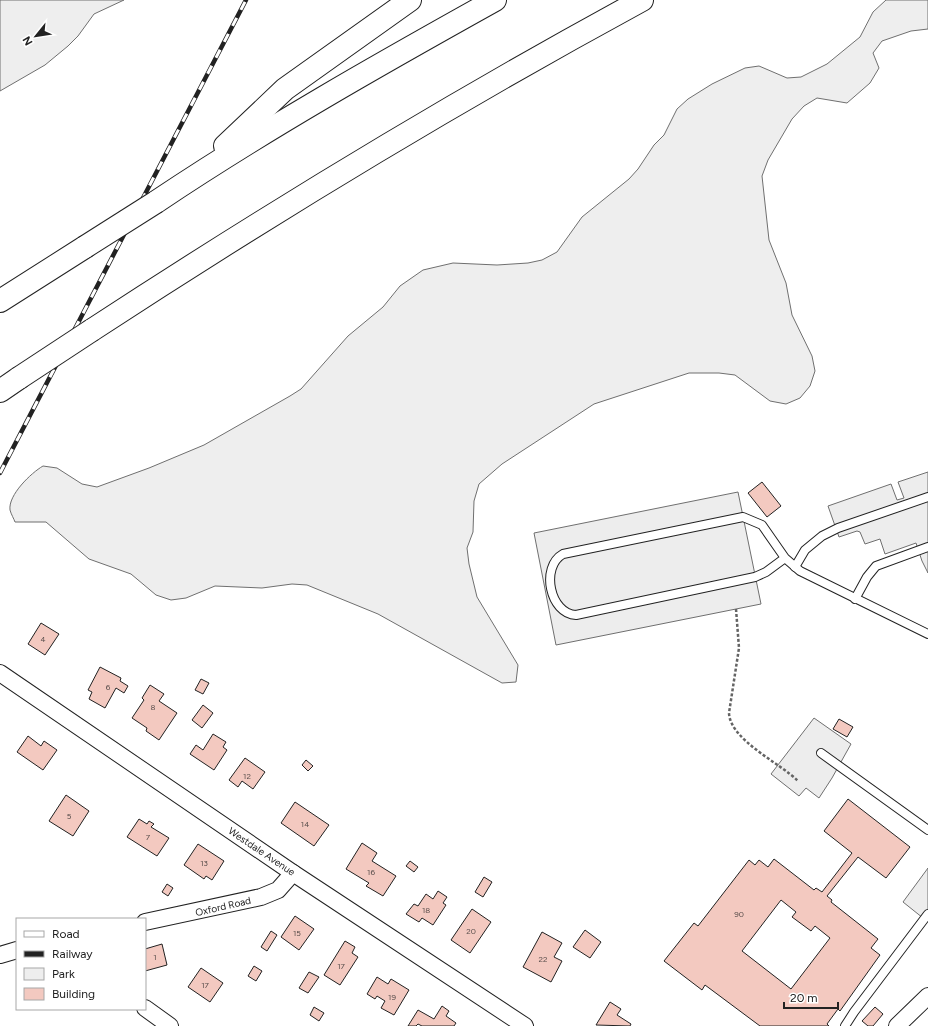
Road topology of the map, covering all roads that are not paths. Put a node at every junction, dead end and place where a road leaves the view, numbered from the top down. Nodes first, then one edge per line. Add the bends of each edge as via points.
1 (410, 0) edge
2 (494, 0) edge
3 (642, 0) edge
4 (192, 178) junction
5 (0, 301) edge
6 (0, 391) edge
7 (928, 497) edge
8 (928, 547) edge
9 (784, 558) junction
10 (795, 567) junction
11 (855, 599) junction
12 (928, 634) edge
13 (0, 673) edge
14 (821, 753) dead end
15 (928, 830) edge
16 (293, 873) junction
17 (926, 917) edge
18 (146, 922) edge
19 (16, 950) edge
20 (0, 955) edge
21 (928, 996) edge
22 (146, 1009) edge
23 (170, 1026) edge
24 (525, 1026) edge
25 (845, 1026) edge
26 (897, 1026) edge

1 - 4 highway via 285,89
2 - 4 highway via 298,113
3 - 6 highway, bridge via 333,177 185,269
4 - 5 highway, bridge
7 - 10 lane via 822,536 805,550
8 - 11 lane via 876,566 866,577
9 - 9 lane via 762,525 743,518 563,554 553,562 550,579 557,606 567,614 576,615 755,577
9 - 10 lane
10 - 11 lane
11 - 12 lane
13 - 16 street, Westdale Avenue
14 - 15 lane
16 - 18 street, Oxford Road via 278,890 261,897
16 - 24 street, Westdale Avenue
17 - 25 lane
19 - 20 street
21 - 26 street
22 - 23 street

